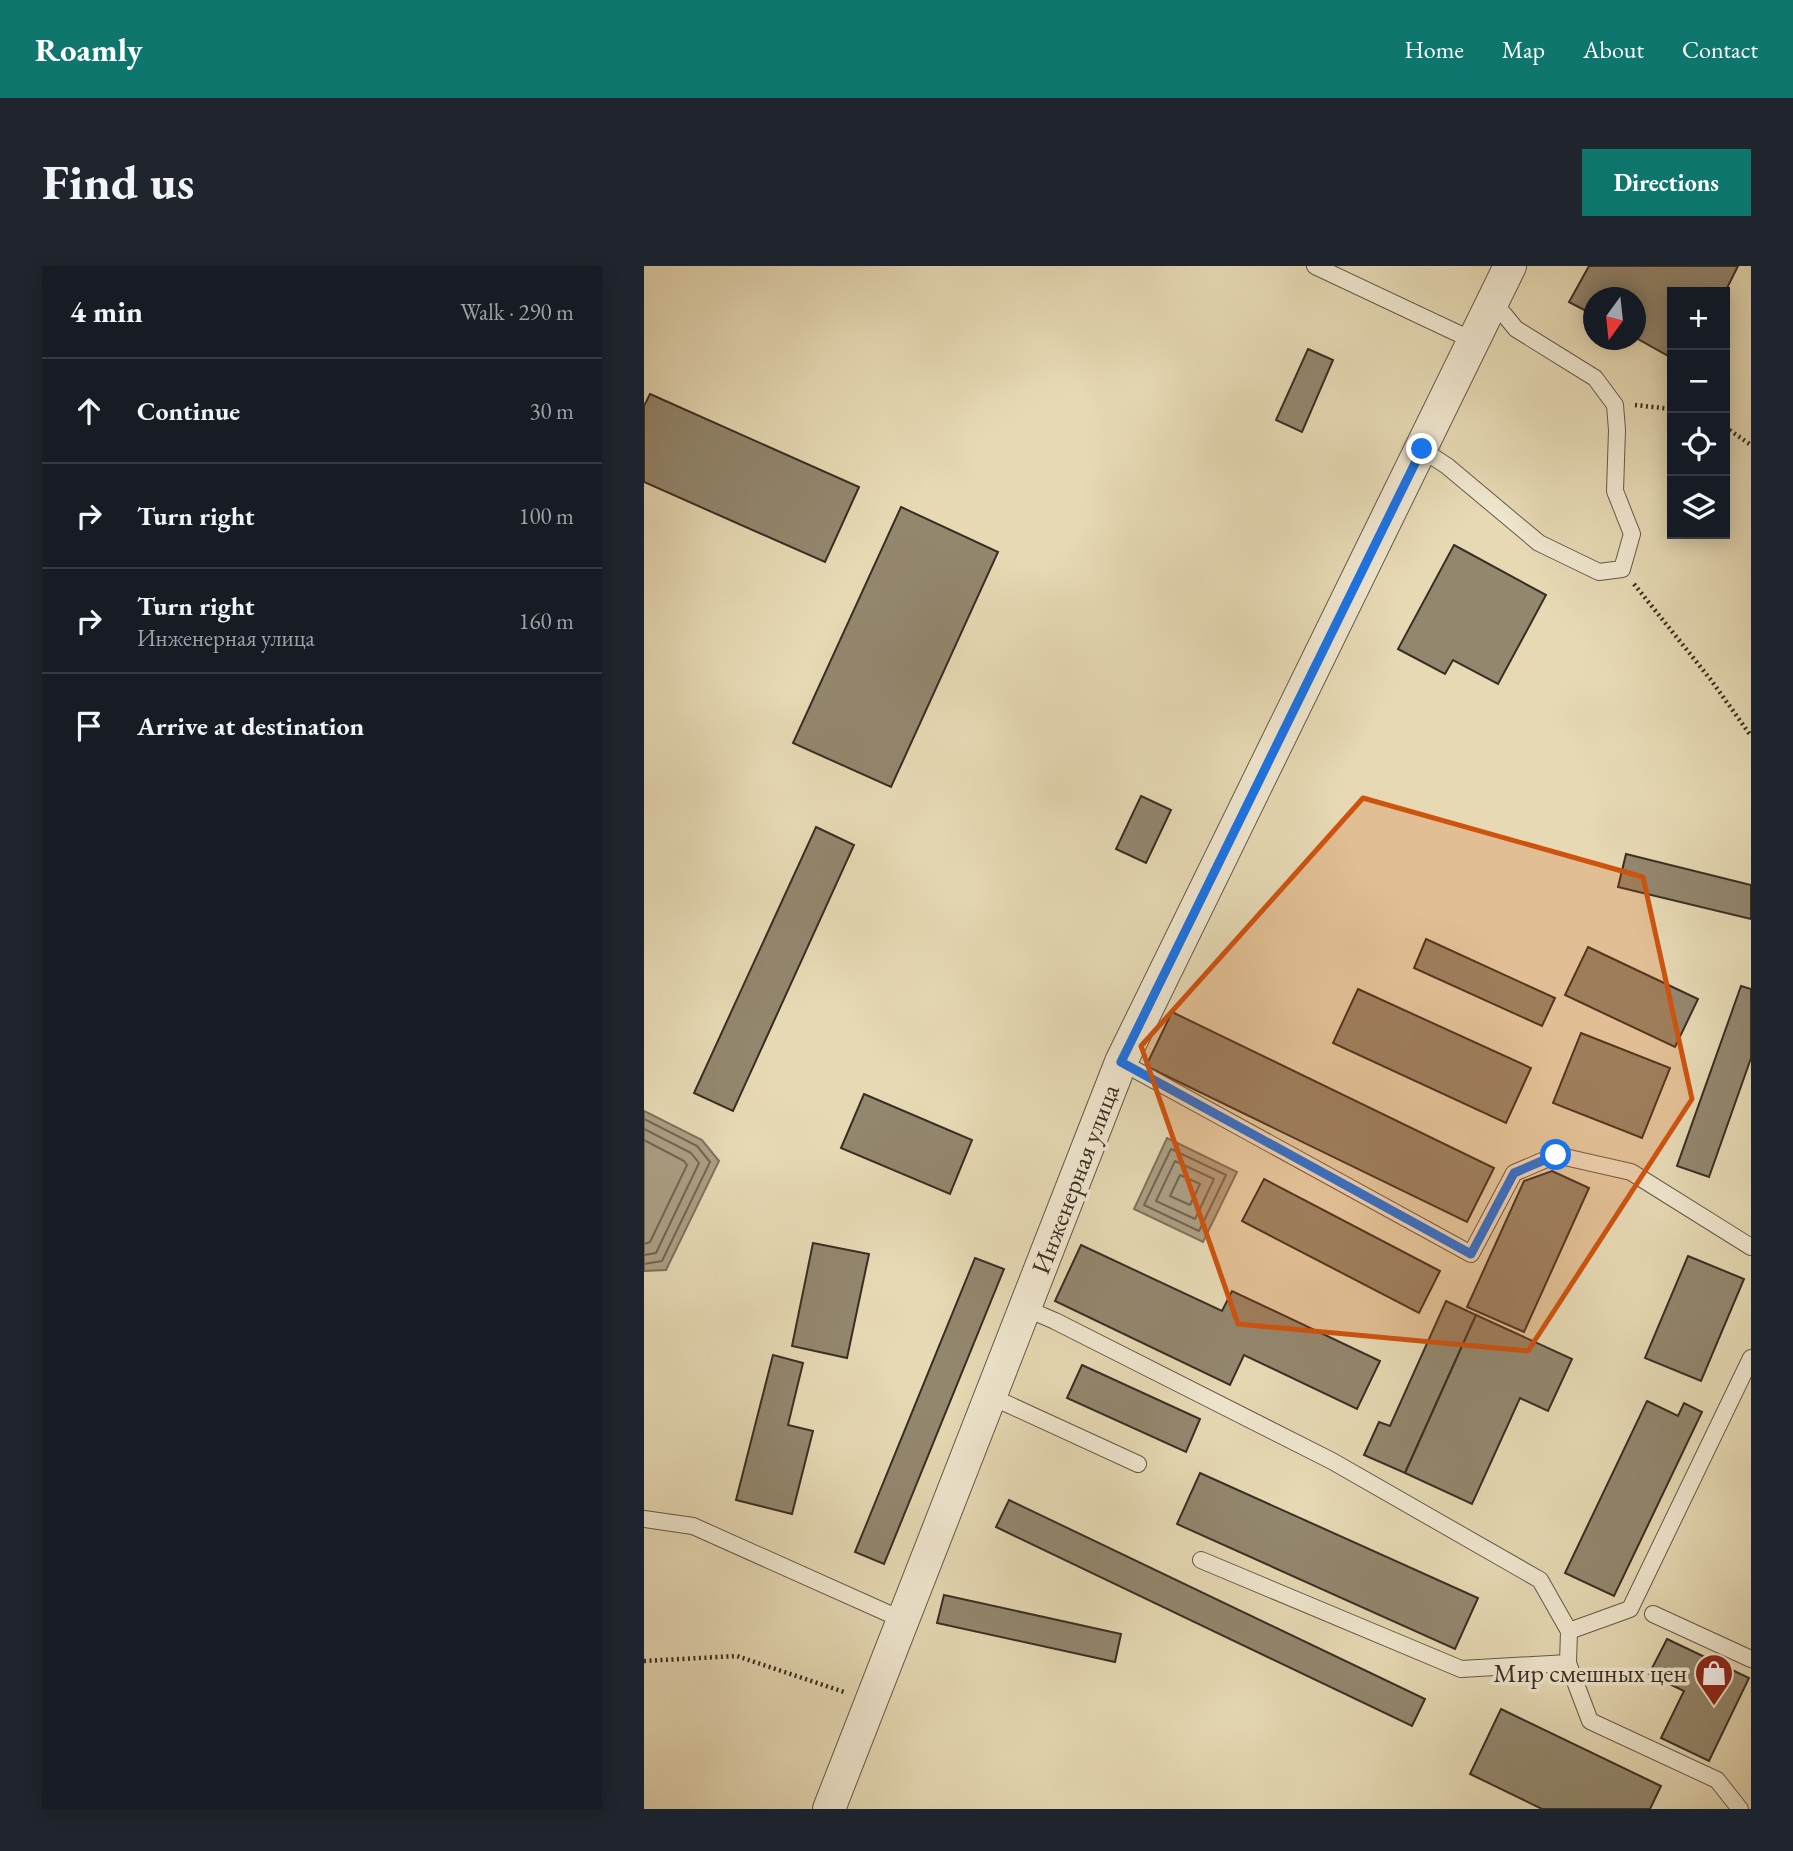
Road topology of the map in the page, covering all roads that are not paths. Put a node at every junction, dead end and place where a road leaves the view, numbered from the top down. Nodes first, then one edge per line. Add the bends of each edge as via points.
1 (1315, 266) edge
2 (1510, 266) edge
3 (1493, 301) junction
4 (1474, 341) junction
5 (1422, 449) junction
6 (1121, 1062) junction
7 (1751, 1247) edge
8 (1025, 1308) junction
9 (1751, 1359) edge
10 (990, 1396) junction
11 (1138, 1464) dead end
12 (644, 1519) edge
13 (1201, 1560) dead end
14 (1653, 1614) dead end
15 (903, 1620) junction
16 (1569, 1631) junction
17 (1751, 1659) edge
18 (1569, 1663) junction
19 (829, 1809) edge
20 (1740, 1809) edge

1 - 4 lane
2 - 3 street, Инженерная улица
3 - 4 street, Инженерная улица
3 - 5 lane via 1516,329 1595,378 1615,405 1615,491 1632,534 1622,569 1599,572 1539,543
4 - 5 street, Инженерная улица
5 - 6 street, Инженерная улица
6 - 7 lane via 1471,1254 1514,1173 1556,1155 1630,1172
6 - 8 street, Инженерная улица
8 - 10 street, Инженерная улица
8 - 16 lane via 1332,1461 1540,1580
9 - 16 lane via 1630,1609
10 - 11 lane
10 - 15 street, Инженерная улица
12 - 15 lane via 693,1526
13 - 18 lane via 1461,1669
14 - 17 lane
15 - 19 street, Инженерная улица
16 - 18 lane
18 - 20 lane via 1590,1721 1717,1780

